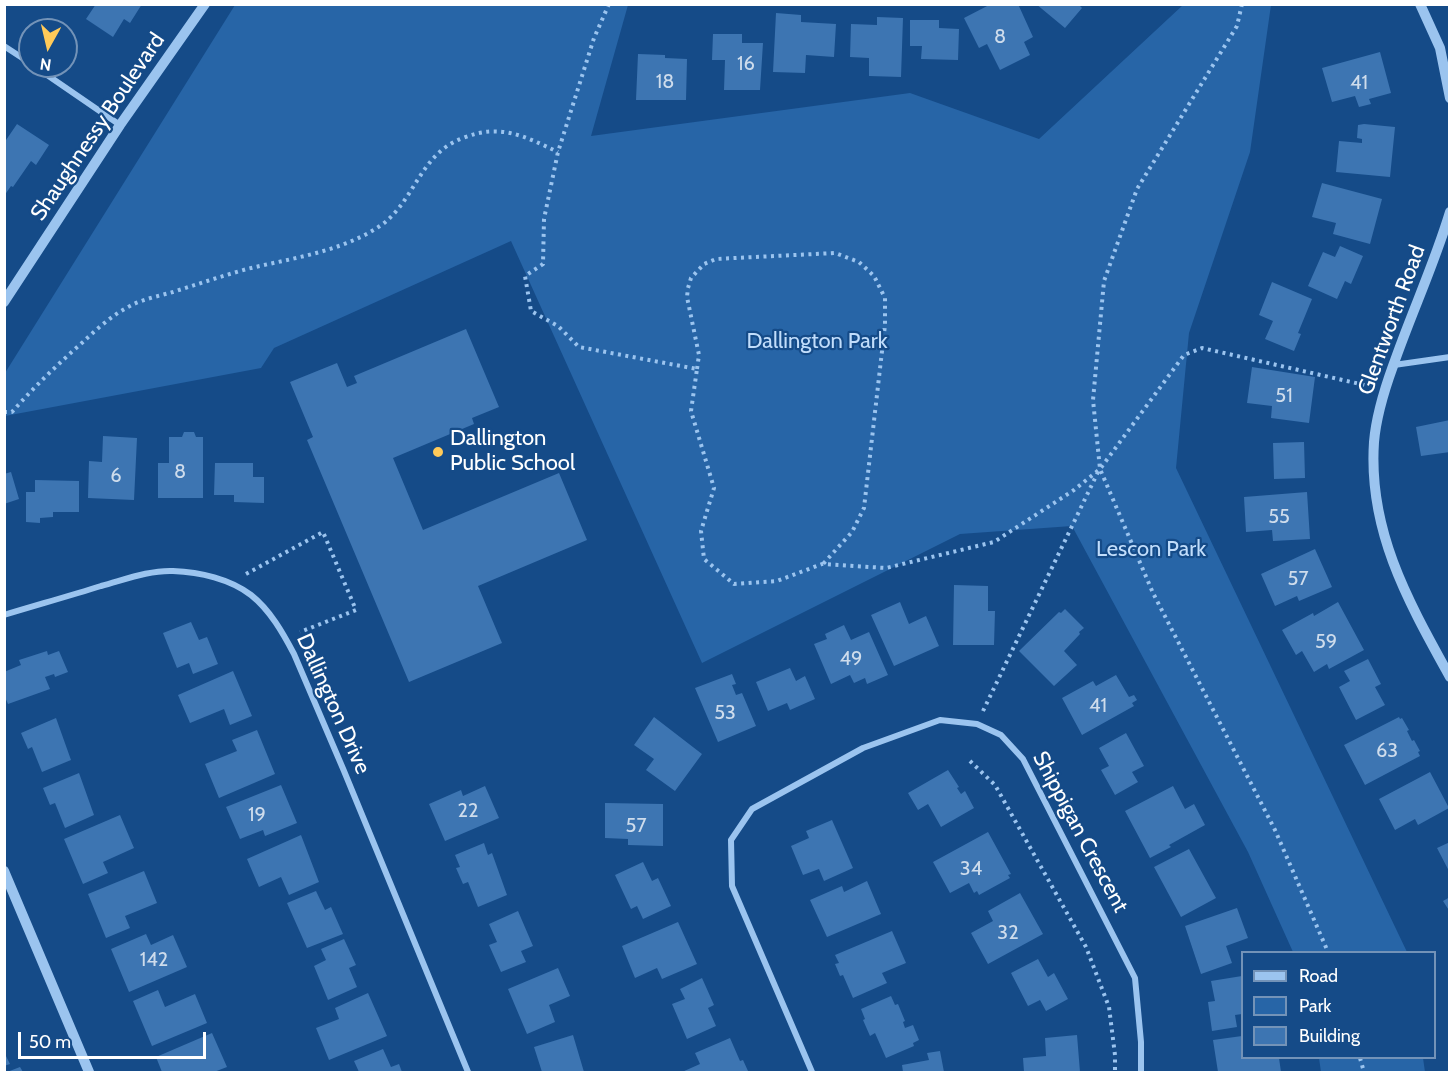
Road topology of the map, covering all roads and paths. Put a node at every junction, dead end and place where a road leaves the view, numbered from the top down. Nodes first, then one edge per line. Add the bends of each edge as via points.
1 (205, 4) edge
2 (609, 4) edge
3 (1242, 4) edge
4 (1420, 4) edge
5 (4, 46) edge
6 (18, 55) edge
7 (51, 78) edge
8 (1449, 98) edge
9 (120, 125) junction
10 (558, 152) junction
11 (1449, 212) edge
12 (4, 302) edge
13 (1449, 357) edge
14 (1393, 365) junction
15 (697, 369) junction
16 (1355, 382) dead end
17 (4, 412) edge
18 (1100, 469) junction
19 (822, 564) junction
20 (230, 582) junction
21 (4, 615) edge
22 (285, 637) junction
23 (1449, 677) edge
24 (977, 724) junction
25 (970, 760) dead end
26 (4, 871) edge
27 (1328, 951) edge
28 (89, 1072) edge
29 (468, 1072) edge
30 (812, 1072) edge
31 (1115, 1072) edge
32 (1141, 1072) edge

1 - 9 street, Shaughnessy Boulevard
2 - 10 path via 594,38
3 - 18 path via 1237,26 1137,189 1104,280 1093,400
4 - 8 street via 1440,48
5 - 6 street
7 - 9 street
9 - 12 street, Shaughnessy Boulevard
10 - 15 path via 544,219 543,264 525,276 531,310 558,326 579,347
10 - 17 path via 501,130 461,138 429,162 403,203 382,225 342,246 235,272 130,305 39,381 12,412
11 - 14 street, Glentworth Road via 1438,254
13 - 14 street
14 - 23 street, Glentworth Road via 1374,441 1376,504 1390,558
15 - 19 path via 691,411 714,488 701,531 704,559 734,584 777,581
15 - 19 path via 699,355 687,297 691,278 704,264 735,256 835,253 859,262 874,276 885,298 885,325 864,508 852,532
16 - 18 path via 1202,348 1184,355
18 - 19 path via 994,542 886,568
18 - 24 path
18 - 27 path via 1153,592 1275,830
20 - 21 street, Dallington Drive via 171,571 134,577
20 - 22 street, Dallington Drive via 268,612
20 - 22 path via 323,532 356,610
22 - 29 street, Dallington Drive via 345,771
24 - 30 street, Shippigan Crescent via 940,720 863,748 752,809 731,840 732,886
24 - 32 street, Shippigan Crescent via 1001,735 1023,759 1135,978
25 - 31 path via 995,785 1086,947 1109,1007
26 - 28 street

